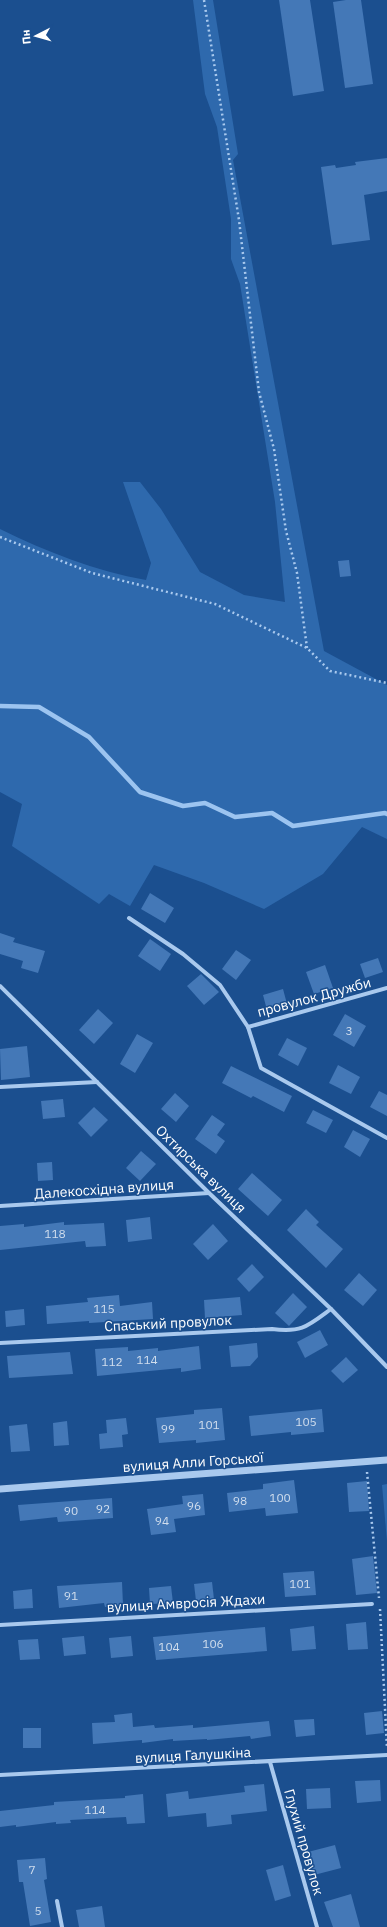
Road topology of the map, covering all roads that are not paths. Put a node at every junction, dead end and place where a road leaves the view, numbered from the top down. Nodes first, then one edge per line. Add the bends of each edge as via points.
1 (129, 918) dead end
2 (0, 986) edge
3 (387, 988) edge
4 (248, 1027) junction
5 (97, 1082) junction
6 (0, 1087) edge
7 (387, 1138) edge
8 (209, 1193) junction
9 (0, 1206) edge
10 (331, 1309) junction
11 (0, 1343) edge
12 (387, 1367) edge
13 (387, 1460) edge
14 (0, 1489) edge
15 (372, 1604) dead end
16 (0, 1625) edge
17 (387, 1755) edge
18 (270, 1762) junction
19 (0, 1775) edge
20 (57, 1901) dead end
21 (62, 1927) edge
22 (317, 1927) edge

1 - 4 street via 183,954 220,985
2 - 5 street, Охтирська вулиця
3 - 4 street, провулок Дружби
4 - 7 street via 261,1068
5 - 6 street
5 - 8 street, Охтирська вулиця
8 - 9 street, Далекосхідна вулиця
8 - 10 street, Охтирська вулиця
10 - 11 street, Спаський провулок via 305,1328 288,1331 272,1329
10 - 12 street, Охтирська вулиця
13 - 14 street, вулиця Алли Горської
15 - 16 street, вулиця Амвросія Ждахи
17 - 18 street, вулиця Галушкіна
18 - 19 street, вулиця Галушкіна
18 - 22 street, Глухий провулок
20 - 21 street

